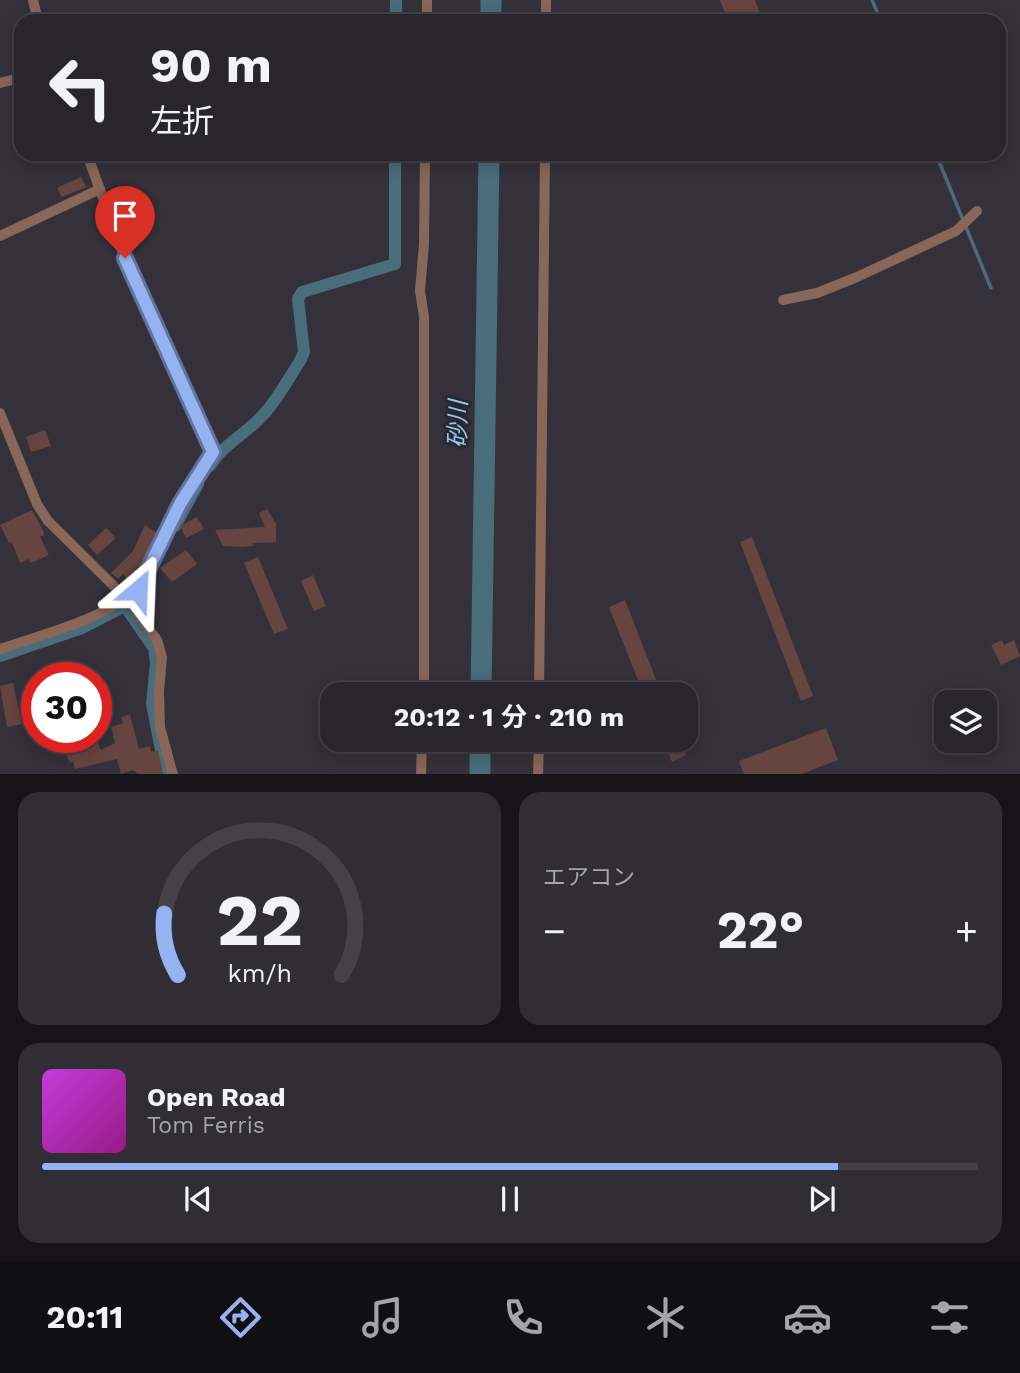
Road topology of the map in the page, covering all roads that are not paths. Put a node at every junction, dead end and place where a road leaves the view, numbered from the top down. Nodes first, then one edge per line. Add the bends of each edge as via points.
1 (90, 161) edge
2 (425, 161) edge
3 (545, 161) edge
4 (100, 189) junction
5 (977, 211) dead end
6 (0, 236) edge
7 (783, 300) dead end
8 (0, 413) edge
9 (127, 599) junction
10 (0, 649) edge
11 (424, 682) edge
12 (539, 682) edge
13 (422, 752) edge
14 (539, 752) edge
15 (173, 774) edge
16 (421, 774) edge
17 (538, 774) edge

1 - 4 street
2 - 11 street via 420,291 424,317
3 - 12 street
4 - 6 street
4 - 9 street via 125,258 213,452 180,504 138,590
5 - 7 street via 956,231 857,277
8 - 9 street via 48,521
9 - 10 street via 77,624
9 - 15 street via 157,640 162,657 160,727
13 - 16 street
14 - 17 street

